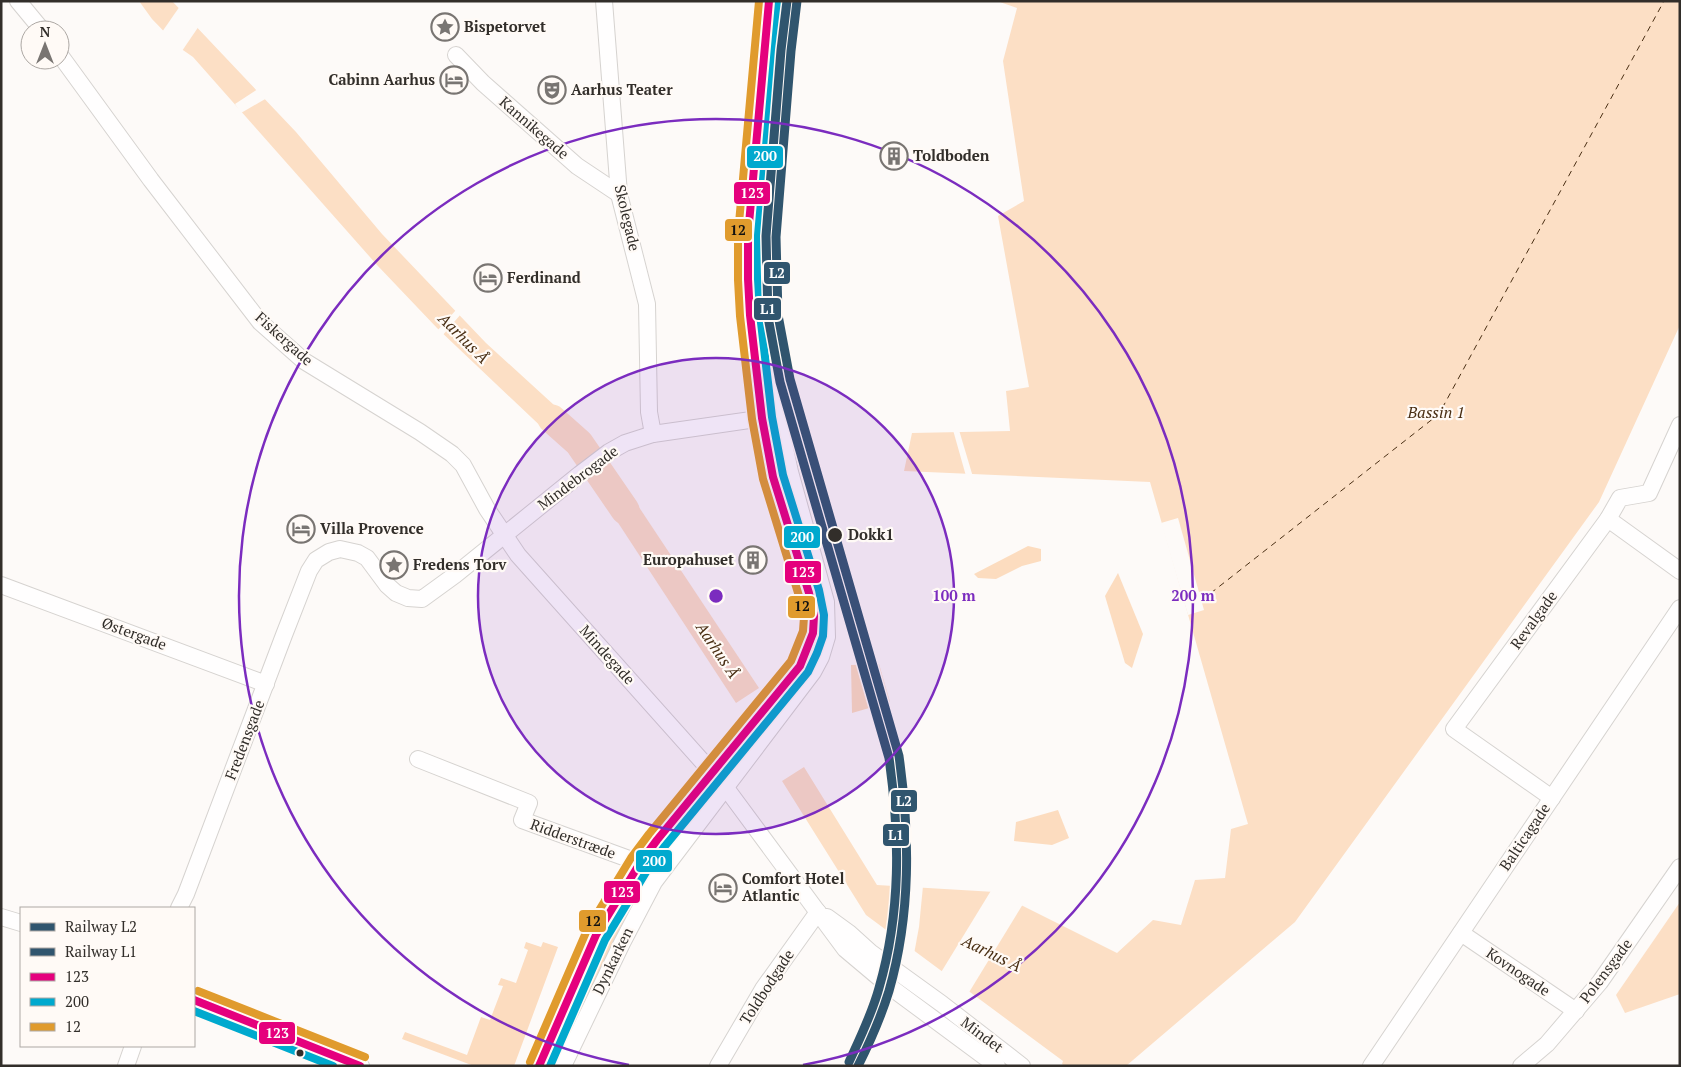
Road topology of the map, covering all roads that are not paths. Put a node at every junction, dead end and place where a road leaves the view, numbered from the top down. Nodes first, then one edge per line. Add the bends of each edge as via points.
1 (18, 1) edge
2 (604, 1) edge
3 (769, 1) edge
4 (785, 1) edge
5 (34, 20) edge
6 (456, 55) dead end
7 (70, 69) edge
8 (620, 194) junction
9 (770, 417) junction
10 (1680, 425) edge
11 (653, 434) junction
12 (1608, 519) junction
13 (504, 536) junction
14 (1680, 570) edge
15 (1, 585) edge
16 (1680, 608) edge
17 (266, 684) junction
18 (780, 703) junction
19 (418, 759) dead end
20 (712, 774) junction
21 (726, 788) junction
22 (1552, 798) junction
23 (640, 863) junction
24 (1680, 867) edge
25 (180, 907) edge
26 (818, 912) junction
27 (1, 917) edge
28 (20, 923) edge
29 (1461, 933) junction
30 (195, 1000) edge
31 (1576, 1010) junction
32 (133, 1047) edge
33 (126, 1066) edge
34 (361, 1066) edge
35 (539, 1066) edge
36 (563, 1066) edge
37 (718, 1066) edge
38 (996, 1066) edge
39 (1022, 1066) edge
40 (1371, 1066) edge
41 (1521, 1066) edge

1 - 5 street
2 - 8 street, Skolegade
3 - 9 street via 748,236 750,315
4 - 9 street via 764,236
6 - 8 street, Kannikegade via 577,166
7 - 13 street, Fiskergade via 150,180 260,322 304,361 452,454 463,465
8 - 11 street, Skolegade via 647,304 649,412
9 - 11 street, Mindebrogade
9 - 18 street via 773,477 814,616 808,649
10 - 12 street, Revalgade via 1649,493 1620,498
11 - 13 street, Mindebrogade via 609,452
12 - 14 street
12 - 22 street, Revalgade via 1454,729
13 - 17 street, Fredensgade via 422,599 396,593 367,558 350,550 329,552 316,560
13 - 20 street, Mindegade
15 - 17 street, Østergade
16 - 22 street, Balticagade
17 - 25 street, Fredensgade
18 - 20 street, Dynkarken
18 - 21 street, Dynkarken
19 - 23 street, Ridderstræde via 529,803 522,820
20 - 21 street, Mindegade
20 - 23 street, Dynkarken
21 - 26 street, Mindegade
21 - 36 street, Dynkarken via 654,882
22 - 29 street, Balticagade
23 - 35 street, Dynkarken via 596,935
24 - 31 street, Polensgade via 1600,982
26 - 37 street, Toldbodgade via 762,989
26 - 38 street, Mindet via 840,943 859,962
26 - 39 street, Mindet
27 - 28 street
29 - 31 street, Kovnogade
29 - 40 street, Balticagade
30 - 34 street
31 - 41 street, Polensgade via 1547,1044
32 - 33 street

